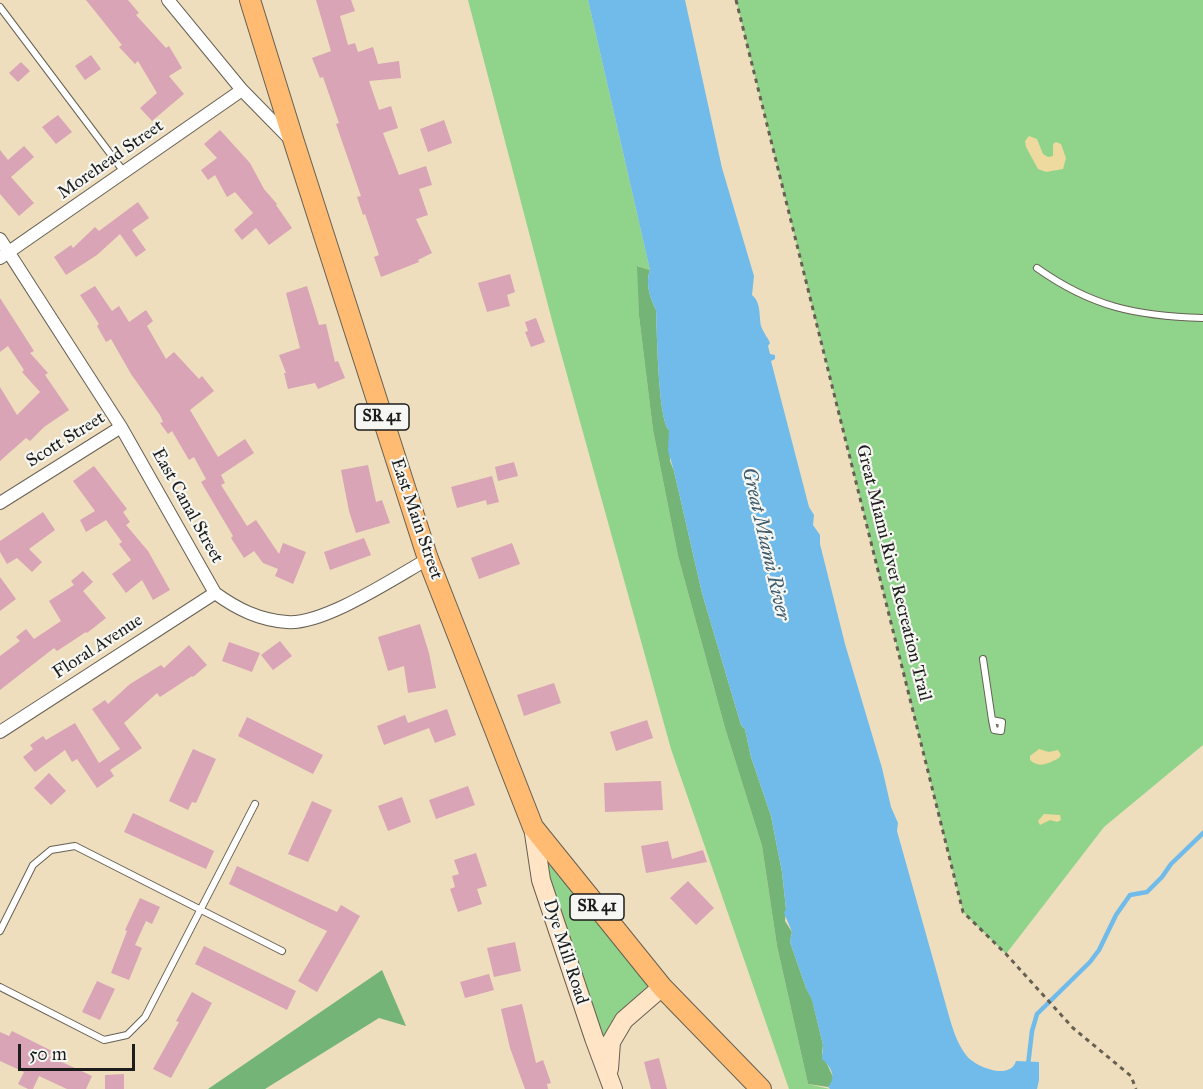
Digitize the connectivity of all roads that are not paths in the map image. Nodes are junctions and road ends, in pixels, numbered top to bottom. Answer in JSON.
{"nodes":[{"id":1,"x":168,"y":0,"type":"edge"},
{"id":2,"x":250,"y":0,"type":"edge"},
{"id":3,"x":0,"y":7,"type":"edge"},
{"id":4,"x":242,"y":90,"type":"junction"},
{"id":5,"x":294,"y":142,"type":"junction"},
{"id":6,"x":124,"y":173,"type":"junction"},
{"id":7,"x":0,"y":239,"type":"edge"},
{"id":8,"x":5,"y":255,"type":"edge"},
{"id":9,"x":1037,"y":267,"type":"dead end"},
{"id":10,"x":1203,"y":318,"type":"edge"},
{"id":11,"x":121,"y":427,"type":"junction"},
{"id":12,"x":0,"y":503,"type":"edge"},
{"id":13,"x":428,"y":559,"type":"junction"},
{"id":14,"x":215,"y":593,"type":"junction"},
{"id":15,"x":983,"y":659,"type":"dead end"},
{"id":16,"x":992,"y":720,"type":"dead end"},
{"id":17,"x":0,"y":732,"type":"edge"},
{"id":18,"x":255,"y":804,"type":"dead end"},
{"id":19,"x":533,"y":827,"type":"junction"},
{"id":20,"x":201,"y":910,"type":"junction"},
{"id":21,"x":0,"y":931,"type":"edge"},
{"id":22,"x":282,"y":951,"type":"dead end"},
{"id":23,"x":0,"y":987,"type":"edge"},
{"id":24,"x":662,"y":987,"type":"junction"},
{"id":25,"x":611,"y":1081,"type":"edge"},
{"id":26,"x":761,"y":1089,"type":"edge"}],
"edges":[{"from":1,"to":4,"type":"street"},
{"from":2,"to":5,"type":"main road","name":"East Main Street","number":"SR 41"},
{"from":3,"to":6,"type":"lane"},
{"from":4,"to":5,"type":"street"},
{"from":4,"to":6,"type":"street","name":"Morehead Street"},
{"from":5,"to":13,"type":"main road","name":"East Main Street","number":"SR 41"},
{"from":6,"to":8,"type":"street","name":"Morehead Street"},
{"from":7,"to":8,"type":"street","name":"East Canal Street"},
{"from":8,"to":11,"type":"street","name":"East Canal Street"},
{"from":9,"to":10,"type":"lane"},
{"from":11,"to":12,"type":"street","name":"Scott Street"},
{"from":11,"to":14,"type":"street","name":"East Canal Street"},
{"from":13,"to":14,"type":"street","name":"East Canal Street"},
{"from":13,"to":19,"type":"main road","name":"East Main Street","number":"SR 41"},
{"from":14,"to":17,"type":"street","name":"Floral Avenue"},
{"from":15,"to":16,"type":"lane"},
{"from":18,"to":20,"type":"lane"},
{"from":19,"to":24,"type":"main road","number":"SR 41"},
{"from":19,"to":25,"type":"street","name":"Dye Mill Road"},
{"from":20,"to":21,"type":"lane"},
{"from":20,"to":22,"type":"lane"},
{"from":20,"to":23,"type":"lane"},
{"from":24,"to":25,"type":"street","name":"Dye Mill Road"},
{"from":24,"to":26,"type":"main road","number":"SR 41"}]}
